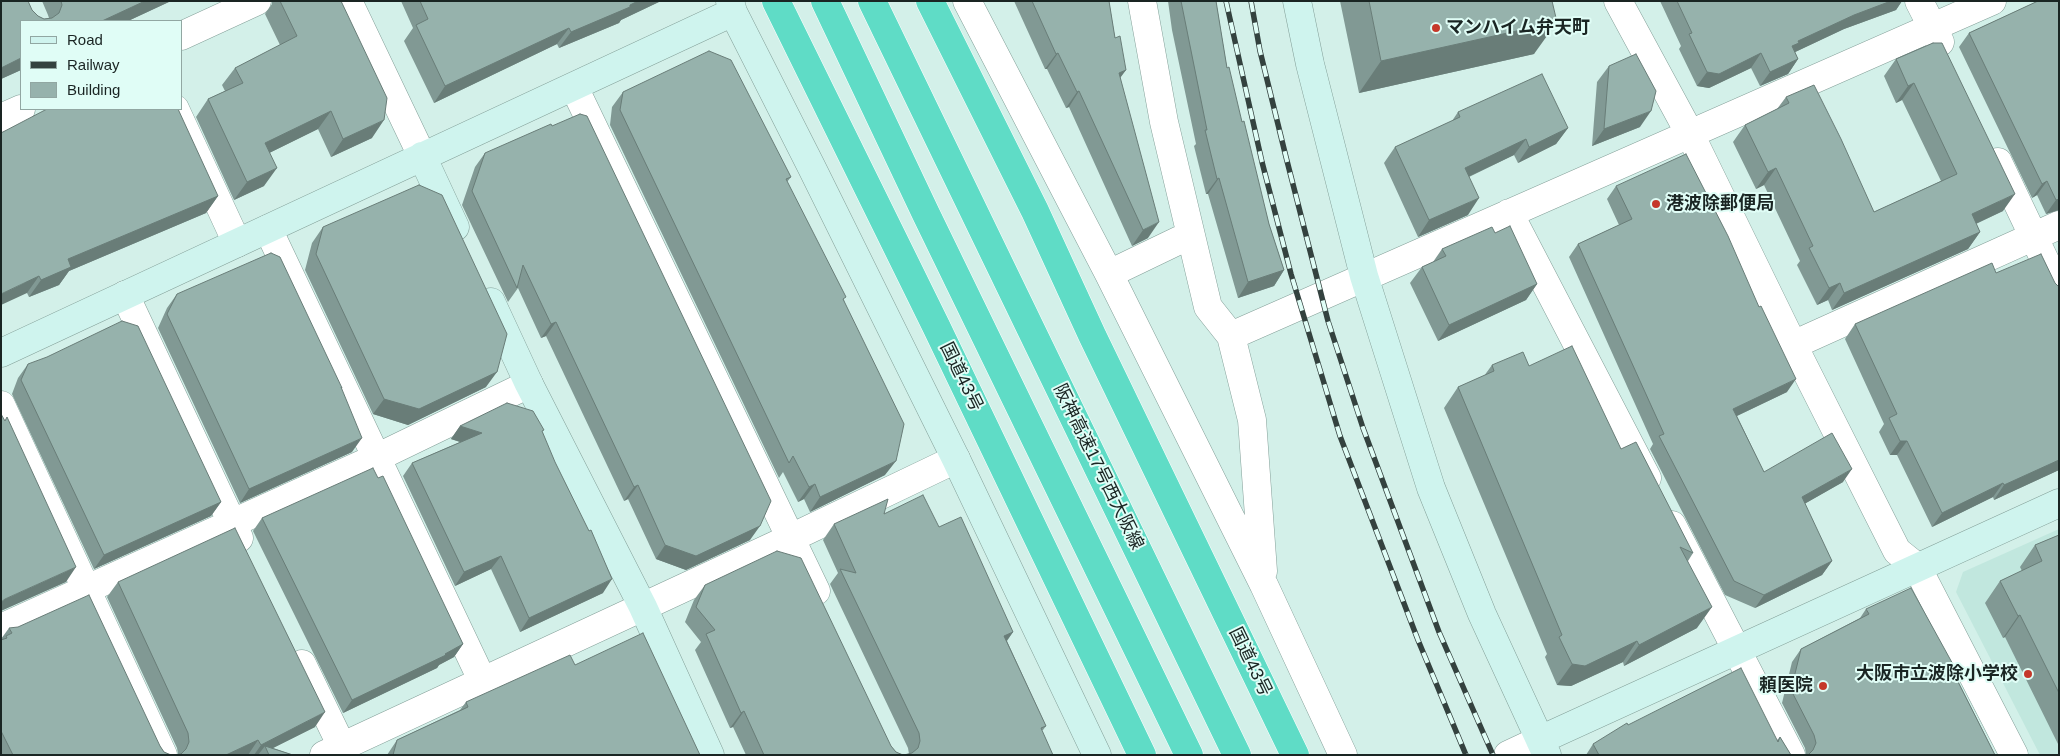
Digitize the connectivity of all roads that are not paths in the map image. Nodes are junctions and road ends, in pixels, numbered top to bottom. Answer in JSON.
{"nodes":[{"id":1,"x":257,"y":1,"type":"edge"},
{"id":2,"x":348,"y":1,"type":"edge"},
{"id":3,"x":776,"y":1,"type":"edge"},
{"id":4,"x":825,"y":1,"type":"edge"},
{"id":5,"x":872,"y":1,"type":"edge"},
{"id":6,"x":930,"y":1,"type":"edge"},
{"id":7,"x":967,"y":1,"type":"edge"},
{"id":8,"x":1142,"y":1,"type":"edge"},
{"id":9,"x":1297,"y":1,"type":"edge"},
{"id":10,"x":1618,"y":1,"type":"edge"},
{"id":11,"x":1919,"y":1,"type":"edge"},
{"id":12,"x":1992,"y":1,"type":"edge"},
{"id":13,"x":731,"y":7,"type":"edge"},
{"id":14,"x":1932,"y":27,"type":"junction"},
{"id":15,"x":182,"y":36,"type":"edge"},
{"id":16,"x":1949,"y":62,"type":"edge"},
{"id":17,"x":574,"y":87,"type":"junction"},
{"id":18,"x":20,"y":109,"type":"edge"},
{"id":19,"x":175,"y":110,"type":"edge"},
{"id":20,"x":1,"y":118,"type":"edge"},
{"id":21,"x":1690,"y":134,"type":"junction"},
{"id":22,"x":1987,"y":140,"type":"edge"},
{"id":23,"x":422,"y":156,"type":"junction"},
{"id":24,"x":1509,"y":213,"type":"junction"},
{"id":25,"x":2059,"y":224,"type":"edge"},
{"id":26,"x":268,"y":229,"type":"junction"},
{"id":27,"x":1190,"y":235,"type":"junction"},
{"id":28,"x":2034,"y":236,"type":"junction"},
{"id":29,"x":237,"y":243,"type":"junction"},
{"id":30,"x":468,"y":252,"type":"edge"},
{"id":31,"x":1110,"y":274,"type":"junction"},
{"id":32,"x":1364,"y":276,"type":"junction"},
{"id":33,"x":480,"y":279,"type":"edge"},
{"id":34,"x":2059,"y":290,"type":"edge"},
{"id":35,"x":125,"y":295,"type":"junction"},
{"id":36,"x":1231,"y":336,"type":"junction"},
{"id":37,"x":1793,"y":345,"type":"junction"},
{"id":38,"x":1,"y":353,"type":"edge"},
{"id":39,"x":529,"y":384,"type":"junction"},
{"id":40,"x":1,"y":405,"type":"edge"},
{"id":41,"x":376,"y":458,"type":"junction"},
{"id":42,"x":956,"y":459,"type":"junction"},
{"id":43,"x":2059,"y":503,"type":"edge"},
{"id":44,"x":232,"y":523,"type":"junction"},
{"id":45,"x":791,"y":538,"type":"junction"},
{"id":46,"x":249,"y":558,"type":"edge"},
{"id":47,"x":1917,"y":567,"type":"junction"},
{"id":48,"x":1264,"y":586,"type":"junction"},
{"id":49,"x":88,"y":589,"type":"junction"},
{"id":50,"x":642,"y":607,"type":"junction"},
{"id":51,"x":826,"y":610,"type":"edge"},
{"id":52,"x":1,"y":628,"type":"edge"},
{"id":53,"x":293,"y":646,"type":"edge"},
{"id":54,"x":1738,"y":650,"type":"junction"},
{"id":55,"x":482,"y":682,"type":"junction"},
{"id":56,"x":1544,"y":747,"type":"edge"},
{"id":57,"x":337,"y":752,"type":"edge"},
{"id":58,"x":164,"y":755,"type":"edge"},
{"id":59,"x":710,"y":755,"type":"edge"},
{"id":60,"x":1097,"y":755,"type":"edge"},
{"id":61,"x":1142,"y":755,"type":"edge"},
{"id":62,"x":1188,"y":755,"type":"edge"},
{"id":63,"x":1236,"y":755,"type":"edge"},
{"id":64,"x":1295,"y":755,"type":"edge"},
{"id":65,"x":1343,"y":755,"type":"edge"},
{"id":66,"x":1508,"y":755,"type":"edge"},
{"id":67,"x":1791,"y":755,"type":"edge"},
{"id":68,"x":2014,"y":755,"type":"edge"}],
"edges":[{"from":1,"to":15,"type":"street"},
{"from":2,"to":23,"type":"street"},
{"from":3,"to":61,"type":"highway","name":"国道43号"},
{"from":4,"to":62,"type":"highway"},
{"from":5,"to":63,"type":"highway","name":"阪神高速17号西大阪線"},
{"from":6,"to":64,"type":"highway","name":"国道43号"},
{"from":7,"to":31,"type":"street"},
{"from":8,"to":27,"type":"street"},
{"from":9,"to":32,"type":"street"},
{"from":10,"to":21,"type":"street"},
{"from":11,"to":14,"type":"street"},
{"from":12,"to":14,"type":"street"},
{"from":13,"to":17,"type":"street"},
{"from":13,"to":42,"type":"street"},
{"from":14,"to":16,"type":"street"},
{"from":14,"to":21,"type":"street"},
{"from":17,"to":23,"type":"street"},
{"from":17,"to":45,"type":"street"},
{"from":18,"to":20,"type":"street"},
{"from":19,"to":29,"type":"street"},
{"from":21,"to":24,"type":"street"},
{"from":21,"to":37,"type":"street"},
{"from":22,"to":28,"type":"street"},
{"from":23,"to":26,"type":"street"},
{"from":23,"to":30,"type":"street"},
{"from":24,"to":32,"type":"street"},
{"from":24,"to":54,"type":"street"},
{"from":25,"to":28,"type":"street"},
{"from":26,"to":29,"type":"street"},
{"from":26,"to":41,"type":"street"},
{"from":27,"to":31,"type":"street"},
{"from":27,"to":36,"type":"street"},
{"from":28,"to":34,"type":"street"},
{"from":28,"to":37,"type":"street"},
{"from":29,"to":35,"type":"street"},
{"from":31,"to":48,"type":"street"},
{"from":32,"to":36,"type":"street"},
{"from":32,"to":56,"type":"street"},
{"from":33,"to":39,"type":"street"},
{"from":35,"to":38,"type":"street"},
{"from":35,"to":44,"type":"street"},
{"from":36,"to":48,"type":"street"},
{"from":37,"to":47,"type":"street"},
{"from":39,"to":41,"type":"street"},
{"from":39,"to":50,"type":"street"},
{"from":40,"to":49,"type":"street"},
{"from":41,"to":44,"type":"street"},
{"from":41,"to":55,"type":"street"},
{"from":42,"to":45,"type":"street"},
{"from":42,"to":60,"type":"street"},
{"from":43,"to":47,"type":"street"},
{"from":44,"to":46,"type":"street"},
{"from":44,"to":49,"type":"street"},
{"from":45,"to":50,"type":"street"},
{"from":45,"to":51,"type":"street"},
{"from":47,"to":54,"type":"street"},
{"from":47,"to":68,"type":"street"},
{"from":48,"to":65,"type":"street"},
{"from":49,"to":52,"type":"street"},
{"from":49,"to":58,"type":"street"},
{"from":50,"to":55,"type":"street"},
{"from":50,"to":59,"type":"street"},
{"from":53,"to":57,"type":"street"},
{"from":54,"to":56,"type":"street"},
{"from":54,"to":67,"type":"street"},
{"from":55,"to":57,"type":"street"},
{"from":56,"to":66,"type":"street"}]}
